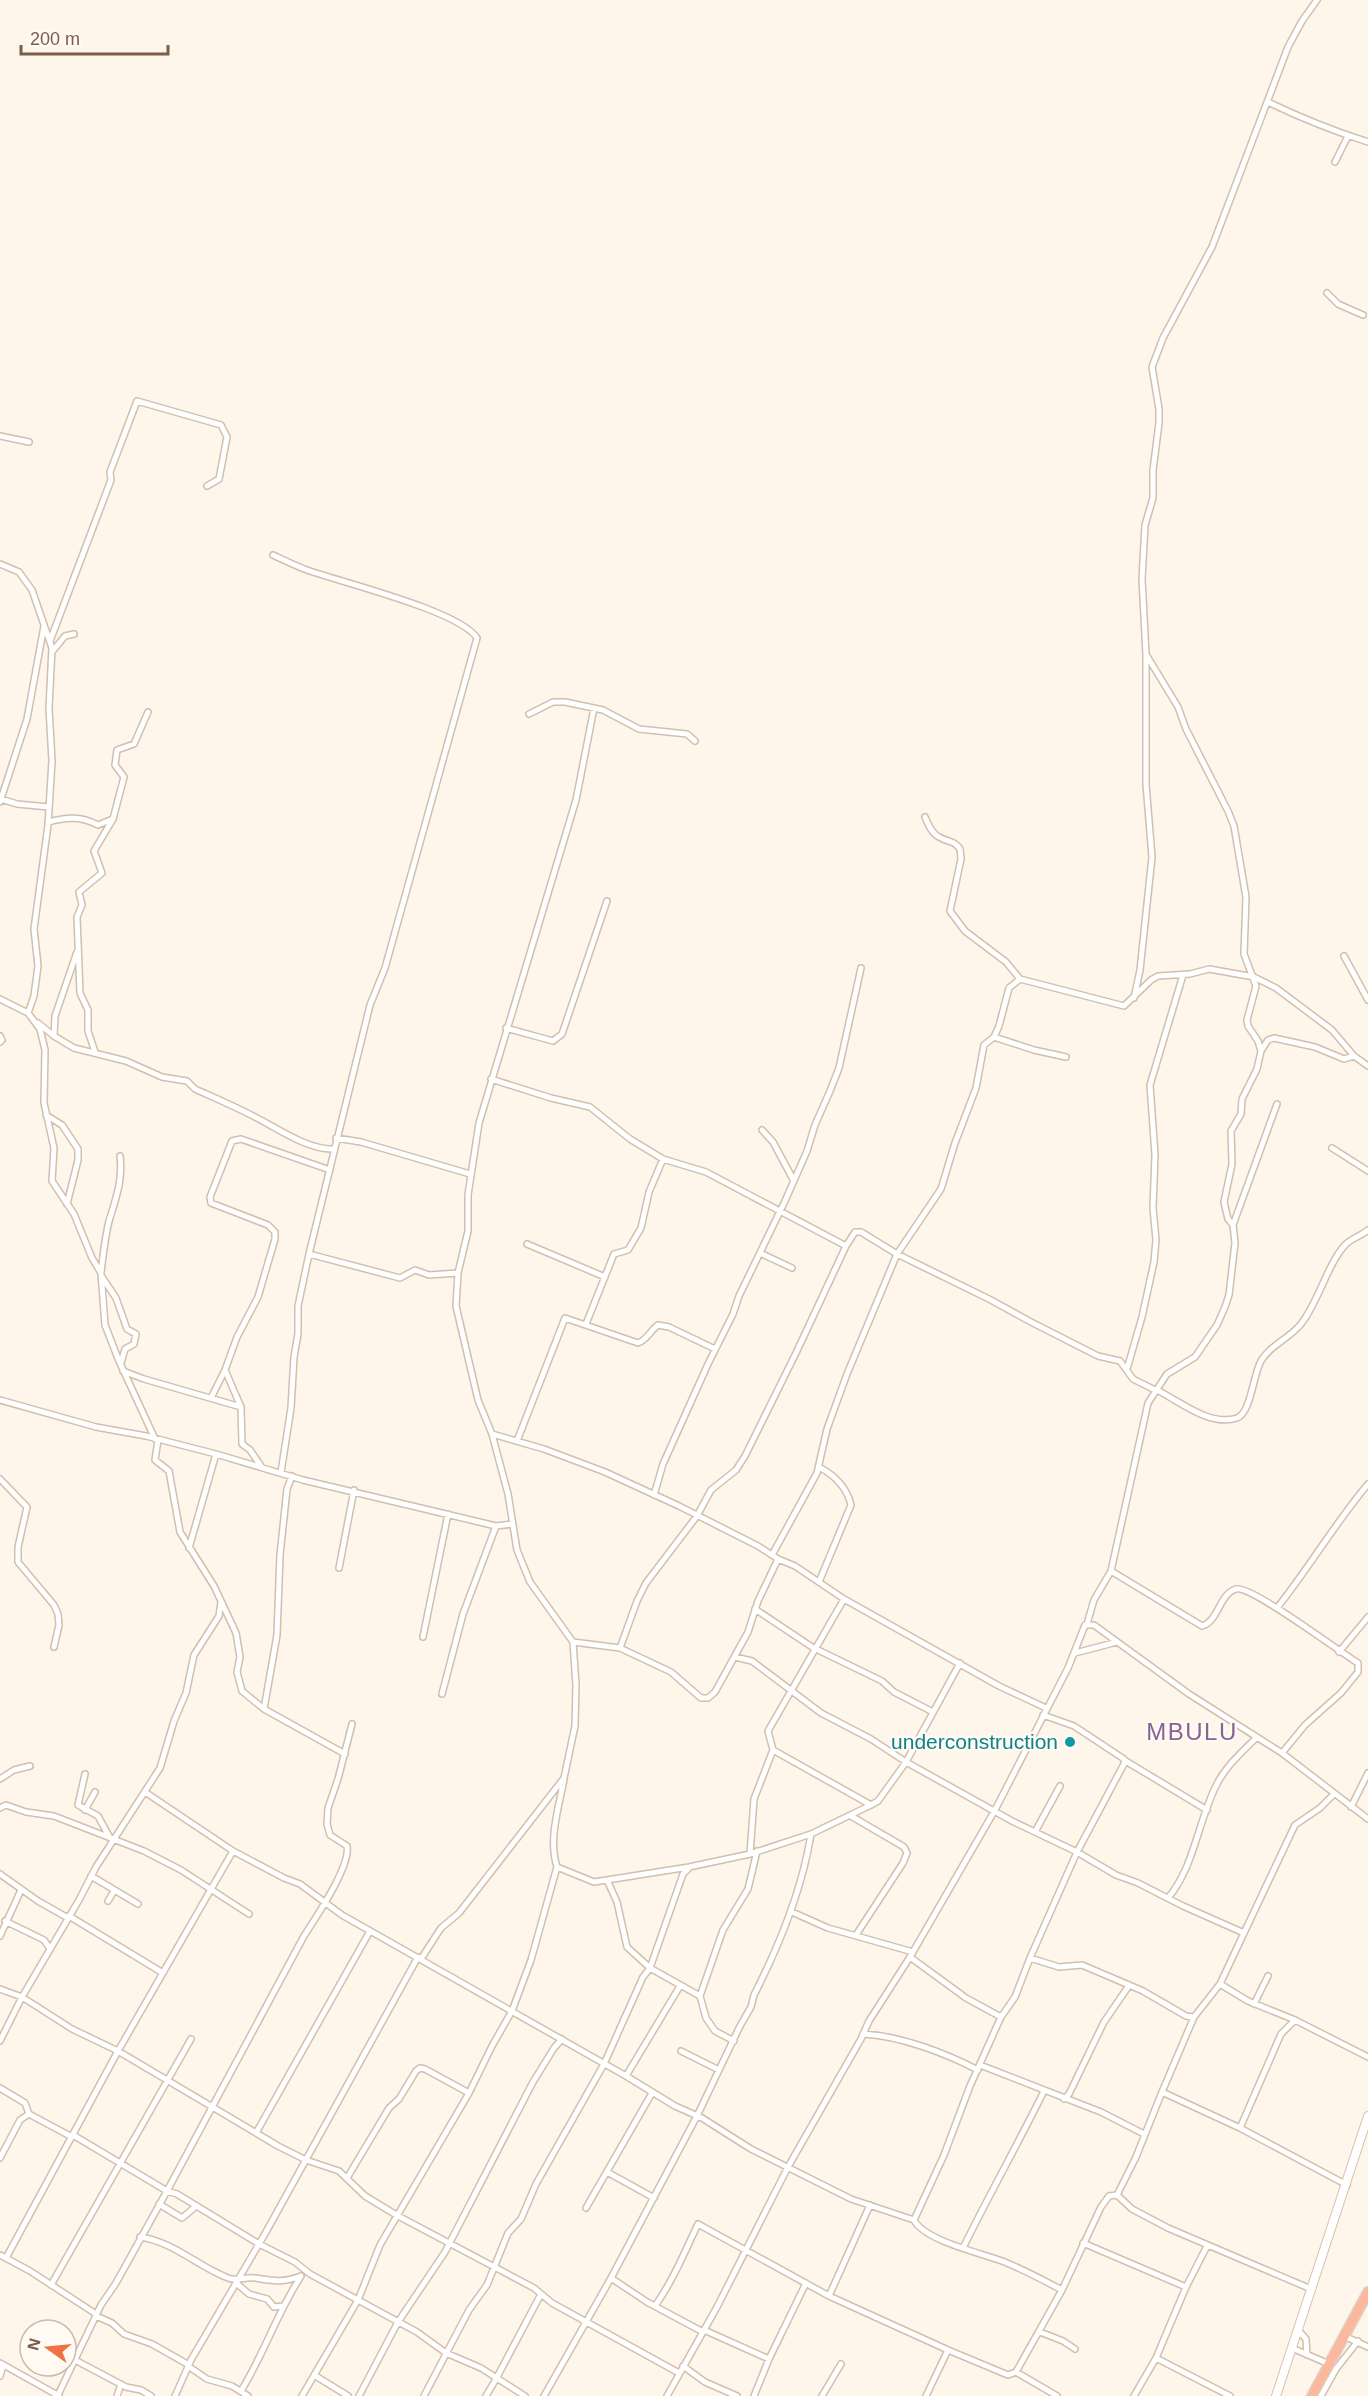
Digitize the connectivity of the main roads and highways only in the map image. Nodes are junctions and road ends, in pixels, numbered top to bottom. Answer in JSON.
{"nodes":[{"id":1,"x":1368,"y":2292,"type":"edge"},
{"id":2,"x":1312,"y":2396,"type":"edge"}],
"edges":[{"from":1,"to":2,"type":"highway"}]}
